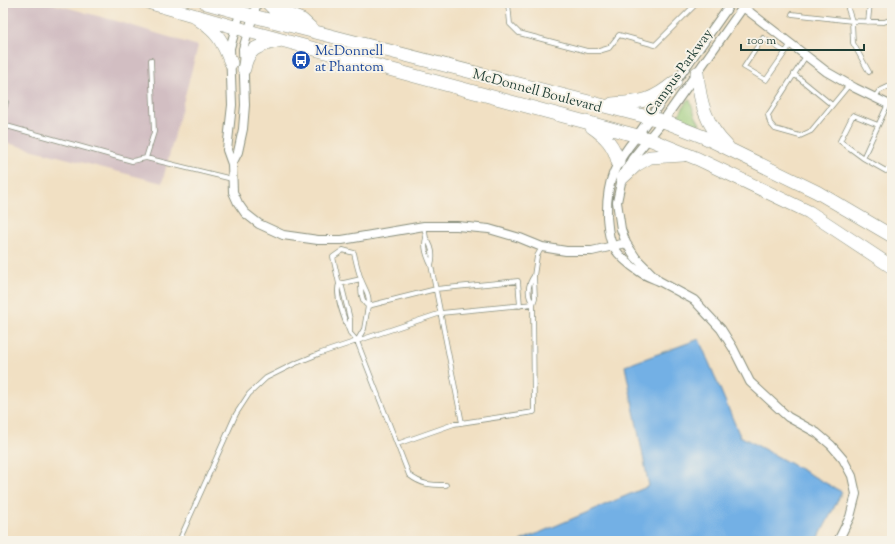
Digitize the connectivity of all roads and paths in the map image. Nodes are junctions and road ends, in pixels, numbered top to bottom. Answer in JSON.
{"nodes":[{"id":1,"x":151,"y":3,"type":"edge"},
{"id":2,"x":206,"y":3,"type":"edge"},
{"id":3,"x":257,"y":3,"type":"edge"},
{"id":4,"x":268,"y":3,"type":"edge"},
{"id":5,"x":508,"y":3,"type":"edge"},
{"id":6,"x":697,"y":3,"type":"edge"},
{"id":7,"x":731,"y":3,"type":"edge"},
{"id":8,"x":848,"y":3,"type":"edge"},
{"id":9,"x":870,"y":3,"type":"edge"},
{"id":10,"x":742,"y":4,"type":"edge"},
{"id":11,"x":246,"y":11,"type":"edge"},
{"id":12,"x":792,"y":14,"type":"dead end"},
{"id":13,"x":191,"y":15,"type":"junction"},
{"id":14,"x":892,"y":19,"type":"edge"},
{"id":15,"x":852,"y":21,"type":"junction"},
{"id":16,"x":868,"y":22,"type":"junction"},
{"id":17,"x":242,"y":29,"type":"junction"},
{"id":18,"x":316,"y":32,"type":"junction"},
{"id":19,"x":281,"y":40,"type":"junction"},
{"id":20,"x":790,"y":44,"type":"junction"},
{"id":21,"x":785,"y":52,"type":"junction"},
{"id":22,"x":806,"y":56,"type":"junction"},
{"id":23,"x":151,"y":60,"type":"dead end"},
{"id":24,"x":231,"y":63,"type":"junction"},
{"id":25,"x":244,"y":69,"type":"junction"},
{"id":26,"x":869,"y":72,"type":"dead end"},
{"id":27,"x":697,"y":73,"type":"junction"},
{"id":28,"x":794,"y":74,"type":"junction"},
{"id":29,"x":674,"y":82,"type":"junction"},
{"id":30,"x":849,"y":85,"type":"junction"},
{"id":31,"x":892,"y":85,"type":"edge"},
{"id":32,"x":875,"y":98,"type":"junction"},
{"id":33,"x":3,"y":101,"type":"edge"},
{"id":34,"x":832,"y":105,"type":"junction"},
{"id":35,"x":890,"y":105,"type":"edge"},
{"id":36,"x":605,"y":106,"type":"junction"},
{"id":37,"x":3,"y":113,"type":"edge"},
{"id":38,"x":650,"y":117,"type":"junction"},
{"id":39,"x":663,"y":121,"type":"junction"},
{"id":40,"x":586,"y":122,"type":"junction"},
{"id":41,"x":3,"y":125,"type":"edge"},
{"id":42,"x":878,"y":125,"type":"junction"},
{"id":43,"x":643,"y":137,"type":"junction"},
{"id":44,"x":732,"y":151,"type":"junction"},
{"id":45,"x":687,"y":154,"type":"junction"},
{"id":46,"x":146,"y":158,"type":"junction"},
{"id":47,"x":863,"y":158,"type":"junction"},
{"id":48,"x":618,"y":162,"type":"junction"},
{"id":49,"x":232,"y":164,"type":"junction"},
{"id":50,"x":892,"y":166,"type":"edge"},
{"id":51,"x":622,"y":178,"type":"junction"},
{"id":52,"x":232,"y":179,"type":"junction"},
{"id":53,"x":424,"y":226,"type":"junction"},
{"id":54,"x":892,"y":236,"type":"edge"},
{"id":55,"x":342,"y":240,"type":"junction"},
{"id":56,"x":626,"y":243,"type":"junction"},
{"id":57,"x":613,"y":246,"type":"junction"},
{"id":58,"x":542,"y":247,"type":"junction"},
{"id":59,"x":343,"y":250,"type":"junction"},
{"id":60,"x":892,"y":267,"type":"edge"},
{"id":61,"x":361,"y":279,"type":"junction"},
{"id":62,"x":659,"y":281,"type":"junction"},
{"id":63,"x":339,"y":284,"type":"junction"},
{"id":64,"x":436,"y":289,"type":"junction"},
{"id":65,"x":533,"y":304,"type":"junction"},
{"id":66,"x":368,"y":306,"type":"junction"},
{"id":67,"x":520,"y":306,"type":"junction"},
{"id":68,"x":441,"y":314,"type":"junction"},
{"id":69,"x":357,"y":340,"type":"junction"},
{"id":70,"x":462,"y":423,"type":"junction"},
{"id":71,"x":397,"y":444,"type":"junction"},
{"id":72,"x":446,"y":486,"type":"dead end"},
{"id":73,"x":179,"y":541,"type":"edge"},
{"id":74,"x":838,"y":541,"type":"edge"}],
"edges":[{"from":1,"to":13,"type":"main road","name":"McDonnell Boulevard"},
{"from":2,"to":11,"type":"main road","name":"McDonnell Boulevard"},
{"from":3,"to":11,"type":"street"},
{"from":4,"to":18,"type":"main road"},
{"from":5,"to":6,"type":"lane"},
{"from":7,"to":29,"type":"street","name":"Campus Parkway"},
{"from":8,"to":15,"type":"lane"},
{"from":9,"to":16,"type":"lane"},
{"from":10,"to":20,"type":"street"},
{"from":10,"to":27,"type":"street","name":"Campus Parkway"},
{"from":11,"to":17,"type":"street"},
{"from":11,"to":17,"type":"street"},
{"from":11,"to":18,"type":"main road","name":"McDonnell Boulevard"},
{"from":12,"to":15,"type":"lane"},
{"from":13,"to":17,"type":"main road","name":"McDonnell Boulevard"},
{"from":13,"to":24,"type":"main road"},
{"from":14,"to":16,"type":"lane"},
{"from":15,"to":16,"type":"lane"},
{"from":15,"to":26,"type":"lane"},
{"from":17,"to":19,"type":"main road","name":"McDonnell Boulevard"},
{"from":17,"to":24,"type":"street"},
{"from":17,"to":25,"type":"street"},
{"from":18,"to":36,"type":"main road","name":"McDonnell Boulevard"},
{"from":19,"to":25,"type":"main road"},
{"from":19,"to":40,"type":"main road","name":"McDonnell Boulevard"},
{"from":20,"to":21,"type":"lane"},
{"from":20,"to":22,"type":"street"},
{"from":21,"to":21,"type":"lane"},
{"from":22,"to":28,"type":"lane"},
{"from":22,"to":30,"type":"street"},
{"from":23,"to":46,"type":"lane"},
{"from":24,"to":49,"type":"street"},
{"from":25,"to":49,"type":"street"},
{"from":27,"to":39,"type":"street","name":"Campus Parkway"},
{"from":27,"to":44,"type":"main road"},
{"from":28,"to":34,"type":"lane"},
{"from":28,"to":34,"type":"lane"},
{"from":29,"to":36,"type":"main road"},
{"from":29,"to":38,"type":"street","name":"Campus Parkway"},
{"from":30,"to":32,"type":"street"},
{"from":30,"to":34,"type":"lane"},
{"from":31,"to":32,"type":"lane"},
{"from":32,"to":35,"type":"street"},
{"from":33,"to":37,"type":"lane"},
{"from":35,"to":42,"type":"lane"},
{"from":36,"to":38,"type":"main road","name":"McDonnell Boulevard"},
{"from":38,"to":39,"type":"main road","name":"McDonnell Boulevard"},
{"from":38,"to":43,"type":"street","name":"Campus Parkway"},
{"from":39,"to":43,"type":"street","name":"Campus Parkway"},
{"from":39,"to":44,"type":"main road","name":"McDonnell Boulevard"},
{"from":40,"to":43,"type":"main road","name":"McDonnell Boulevard"},
{"from":40,"to":48,"type":"main road"},
{"from":41,"to":46,"type":"lane"},
{"from":42,"to":47,"type":"lane"},
{"from":42,"to":47,"type":"lane"},
{"from":43,"to":45,"type":"main road","name":"McDonnell Boulevard"},
{"from":43,"to":48,"type":"street"},
{"from":43,"to":51,"type":"street"},
{"from":44,"to":54,"type":"main road","name":"McDonnell Boulevard"},
{"from":45,"to":51,"type":"main road"},
{"from":45,"to":60,"type":"main road","name":"McDonnell Boulevard"},
{"from":46,"to":52,"type":"lane"},
{"from":47,"to":50,"type":"lane"},
{"from":48,"to":57,"type":"street"},
{"from":49,"to":52,"type":"street"},
{"from":51,"to":56,"type":"street"},
{"from":52,"to":55,"type":"street"},
{"from":53,"to":55,"type":"street"},
{"from":53,"to":58,"type":"street"},
{"from":53,"to":64,"type":"lane"},
{"from":55,"to":59,"type":"lane"},
{"from":56,"to":57,"type":"street"},
{"from":56,"to":62,"type":"street"},
{"from":57,"to":58,"type":"street"},
{"from":57,"to":62,"type":"street"},
{"from":58,"to":65,"type":"lane"},
{"from":59,"to":61,"type":"lane"},
{"from":59,"to":63,"type":"lane"},
{"from":61,"to":63,"type":"lane"},
{"from":61,"to":66,"type":"lane"},
{"from":62,"to":74,"type":"street"},
{"from":63,"to":69,"type":"lane"},
{"from":64,"to":66,"type":"lane"},
{"from":64,"to":67,"type":"lane"},
{"from":64,"to":68,"type":"lane"},
{"from":65,"to":67,"type":"lane"},
{"from":65,"to":70,"type":"lane"},
{"from":66,"to":69,"type":"lane"},
{"from":67,"to":68,"type":"lane"},
{"from":68,"to":69,"type":"lane"},
{"from":68,"to":70,"type":"lane"},
{"from":69,"to":71,"type":"lane"},
{"from":69,"to":73,"type":"lane"},
{"from":70,"to":71,"type":"lane"},
{"from":71,"to":72,"type":"lane"}]}
